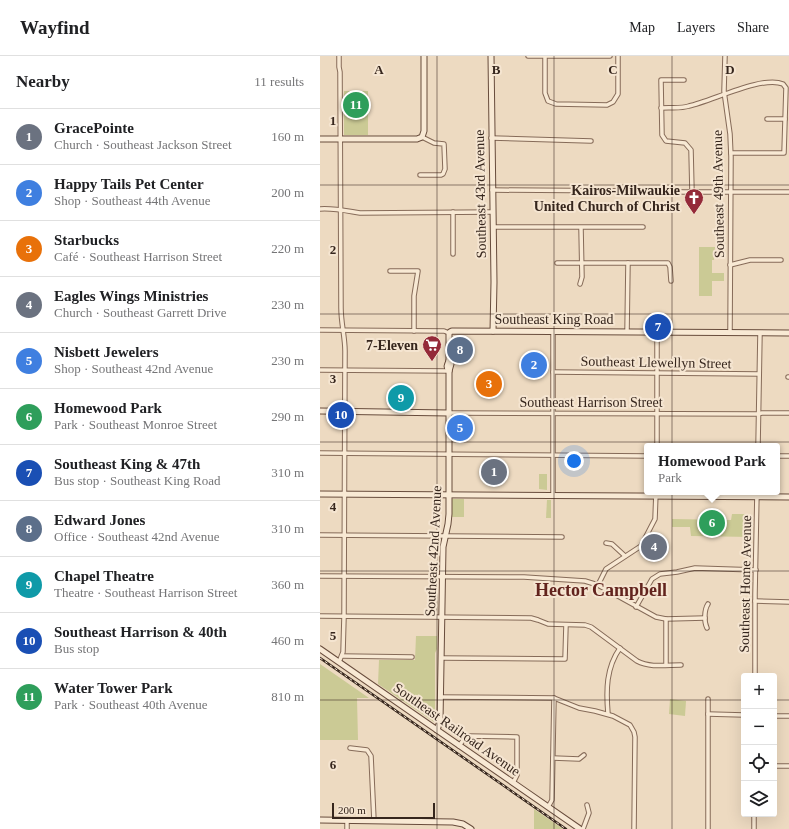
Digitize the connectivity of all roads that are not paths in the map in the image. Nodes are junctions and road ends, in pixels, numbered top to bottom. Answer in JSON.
{"nodes":[{"id":1,"x":339,"y":56,"type":"edge"},
{"id":2,"x":424,"y":56,"type":"edge"},
{"id":3,"x":491,"y":56,"type":"edge"},
{"id":4,"x":528,"y":56,"type":"edge"},
{"id":5,"x":545,"y":56,"type":"edge"},
{"id":6,"x":610,"y":56,"type":"edge"},
{"id":7,"x":618,"y":56,"type":"edge"},
{"id":8,"x":725,"y":56,"type":"edge"},
{"id":9,"x":684,"y":80,"type":"dead end"},
{"id":10,"x":725,"y":95,"type":"junction"},
{"id":11,"x":661,"y":108,"type":"junction"},
{"id":12,"x":767,"y":119,"type":"dead end"},
{"id":13,"x":785,"y":119,"type":"junction"},
{"id":14,"x":422,"y":137,"type":"junction"},
{"id":15,"x":492,"y":138,"type":"junction"},
{"id":16,"x":320,"y":139,"type":"edge"},
{"id":17,"x":340,"y":139,"type":"junction"},
{"id":18,"x":591,"y":141,"type":"dead end"},
{"id":19,"x":731,"y":153,"type":"junction"},
{"id":20,"x":420,"y":175,"type":"dead end"},
{"id":21,"x":492,"y":190,"type":"junction"},
{"id":22,"x":731,"y":191,"type":"junction"},
{"id":23,"x":692,"y":192,"type":"junction"},
{"id":24,"x":789,"y":192,"type":"edge"},
{"id":25,"x":320,"y":208,"type":"edge"},
{"id":26,"x":340,"y":210,"type":"junction"},
{"id":27,"x":453,"y":212,"type":"junction"},
{"id":28,"x":493,"y":212,"type":"junction"},
{"id":29,"x":493,"y":227,"type":"junction"},
{"id":30,"x":643,"y":227,"type":"dead end"},
{"id":31,"x":581,"y":228,"type":"junction"},
{"id":32,"x":453,"y":254,"type":"dead end"},
{"id":33,"x":781,"y":260,"type":"dead end"},
{"id":34,"x":557,"y":263,"type":"dead end"},
{"id":35,"x":581,"y":263,"type":"junction"},
{"id":36,"x":628,"y":263,"type":"junction"},
{"id":37,"x":730,"y":264,"type":"junction"},
{"id":38,"x":390,"y":271,"type":"dead end"},
{"id":39,"x":671,"y":281,"type":"dead end"},
{"id":40,"x":580,"y":284,"type":"dead end"},
{"id":41,"x":320,"y":330,"type":"edge"},
{"id":42,"x":343,"y":331,"type":"junction"},
{"id":43,"x":414,"y":331,"type":"junction"},
{"id":44,"x":493,"y":331,"type":"junction"},
{"id":45,"x":553,"y":331,"type":"junction"},
{"id":46,"x":627,"y":332,"type":"junction"},
{"id":47,"x":657,"y":332,"type":"junction"},
{"id":48,"x":730,"y":332,"type":"junction"},
{"id":49,"x":449,"y":333,"type":"junction"},
{"id":50,"x":760,"y":333,"type":"junction"},
{"id":51,"x":789,"y":333,"type":"edge"},
{"id":52,"x":320,"y":370,"type":"edge"},
{"id":53,"x":346,"y":370,"type":"junction"},
{"id":54,"x":449,"y":371,"type":"junction"},
{"id":55,"x":553,"y":372,"type":"junction"},
{"id":56,"x":657,"y":373,"type":"junction"},
{"id":57,"x":759,"y":374,"type":"junction"},
{"id":58,"x":320,"y":411,"type":"edge"},
{"id":59,"x":345,"y":412,"type":"junction"},
{"id":60,"x":449,"y":413,"type":"junction"},
{"id":61,"x":789,"y":413,"type":"edge"},
{"id":62,"x":553,"y":414,"type":"junction"},
{"id":63,"x":657,"y":414,"type":"junction"},
{"id":64,"x":758,"y":414,"type":"junction"},
{"id":65,"x":656,"y":443,"type":"edge"},
{"id":66,"x":758,"y":443,"type":"edge"},
{"id":67,"x":320,"y":453,"type":"edge"},
{"id":68,"x":344,"y":453,"type":"junction"},
{"id":69,"x":448,"y":454,"type":"junction"},
{"id":70,"x":552,"y":454,"type":"junction"},
{"id":71,"x":644,"y":456,"type":"edge"},
{"id":72,"x":320,"y":494,"type":"edge"},
{"id":73,"x":344,"y":494,"type":"junction"},
{"id":74,"x":644,"y":494,"type":"edge"},
{"id":75,"x":448,"y":495,"type":"junction"},
{"id":76,"x":656,"y":495,"type":"edge"},
{"id":77,"x":757,"y":495,"type":"edge"},
{"id":78,"x":768,"y":495,"type":"edge"},
{"id":79,"x":553,"y":496,"type":"junction"},
{"id":80,"x":789,"y":497,"type":"edge"},
{"id":81,"x":320,"y":535,"type":"edge"},
{"id":82,"x":344,"y":535,"type":"junction"},
{"id":83,"x":445,"y":536,"type":"junction"},
{"id":84,"x":562,"y":537,"type":"dead end"},
{"id":85,"x":606,"y":543,"type":"dead end"},
{"id":86,"x":625,"y":556,"type":"junction"},
{"id":87,"x":756,"y":570,"type":"junction"},
{"id":88,"x":320,"y":576,"type":"edge"},
{"id":89,"x":344,"y":576,"type":"junction"},
{"id":90,"x":442,"y":576,"type":"junction"},
{"id":91,"x":598,"y":585,"type":"junction"},
{"id":92,"x":755,"y":601,"type":"junction"},
{"id":93,"x":789,"y":602,"type":"edge"},
{"id":94,"x":708,"y":604,"type":"dead end"},
{"id":95,"x":636,"y":607,"type":"junction"},
{"id":96,"x":320,"y":616,"type":"edge"},
{"id":97,"x":344,"y":616,"type":"junction"},
{"id":98,"x":441,"y":617,"type":"junction"},
{"id":99,"x":706,"y":618,"type":"junction"},
{"id":100,"x":666,"y":619,"type":"junction"},
{"id":101,"x":566,"y":625,"type":"junction"},
{"id":102,"x":707,"y":628,"type":"dead end"},
{"id":103,"x":620,"y":648,"type":"junction"},
{"id":104,"x":320,"y":649,"type":"edge"},
{"id":105,"x":342,"y":656,"type":"junction"},
{"id":106,"x":412,"y":657,"type":"dead end"},
{"id":107,"x":441,"y":658,"type":"junction"},
{"id":108,"x":339,"y":662,"type":"junction"},
{"id":109,"x":666,"y":665,"type":"junction"},
{"id":110,"x":681,"y":665,"type":"dead end"},
{"id":111,"x":755,"y":673,"type":"edge"},
{"id":112,"x":440,"y":696,"type":"junction"},
{"id":113,"x":554,"y":698,"type":"junction"},
{"id":114,"x":708,"y":698,"type":"dead end"},
{"id":115,"x":608,"y":714,"type":"junction"},
{"id":116,"x":708,"y":714,"type":"junction"},
{"id":117,"x":741,"y":715,"type":"edge"},
{"id":118,"x":777,"y":716,"type":"edge"},
{"id":119,"x":789,"y":716,"type":"edge"},
{"id":120,"x":437,"y":730,"type":"junction"},
{"id":121,"x":460,"y":746,"type":"junction"},
{"id":122,"x":350,"y":748,"type":"dead end"},
{"id":123,"x":584,"y":755,"type":"dead end"},
{"id":124,"x":553,"y":758,"type":"junction"},
{"id":125,"x":777,"y":766,"type":"edge"},
{"id":126,"x":789,"y":766,"type":"edge"},
{"id":127,"x":513,"y":783,"type":"junction"},
{"id":128,"x":587,"y":805,"type":"dead end"},
{"id":129,"x":548,"y":808,"type":"junction"},
{"id":130,"x":754,"y":817,"type":"edge"},
{"id":131,"x":320,"y":820,"type":"edge"},
{"id":132,"x":347,"y":821,"type":"junction"},
{"id":133,"x":374,"y":821,"type":"junction"},
{"id":134,"x":347,"y":829,"type":"edge"},
{"id":135,"x":471,"y":829,"type":"edge"},
{"id":136,"x":581,"y":829,"type":"edge"},
{"id":137,"x":634,"y":829,"type":"edge"},
{"id":138,"x":708,"y":829,"type":"edge"},
{"id":139,"x":754,"y":829,"type":"edge"}],
"edges":[{"from":1,"to":17,"type":"street"},
{"from":2,"to":14,"type":"street"},
{"from":3,"to":15,"type":"street","name":"Southeast 43rd Avenue"},
{"from":4,"to":5,"type":"street"},
{"from":5,"to":6,"type":"street"},
{"from":5,"to":7,"type":"street"},
{"from":8,"to":10,"type":"street","name":"Southeast 49th Avenue"},
{"from":9,"to":11,"type":"street"},
{"from":10,"to":11,"type":"street"},
{"from":10,"to":13,"type":"street"},
{"from":10,"to":19,"type":"street","name":"Southeast 49th Avenue"},
{"from":11,"to":23,"type":"street"},
{"from":12,"to":13,"type":"street"},
{"from":13,"to":19,"type":"street"},
{"from":14,"to":17,"type":"street"},
{"from":14,"to":20,"type":"street"},
{"from":15,"to":18,"type":"street"},
{"from":15,"to":21,"type":"street","name":"Southeast 43rd Avenue"},
{"from":16,"to":17,"type":"street"},
{"from":17,"to":26,"type":"street"},
{"from":19,"to":22,"type":"street","name":"Southeast 49th Avenue"},
{"from":21,"to":23,"type":"street"},
{"from":21,"to":28,"type":"street","name":"Southeast 43rd Avenue"},
{"from":22,"to":23,"type":"street"},
{"from":22,"to":24,"type":"street"},
{"from":22,"to":37,"type":"street","name":"Southeast 49th Avenue"},
{"from":25,"to":26,"type":"street"},
{"from":26,"to":27,"type":"street"},
{"from":26,"to":42,"type":"street"},
{"from":27,"to":28,"type":"street"},
{"from":27,"to":32,"type":"street"},
{"from":28,"to":29,"type":"street","name":"Southeast 43rd Avenue"},
{"from":29,"to":31,"type":"street"},
{"from":29,"to":44,"type":"street","name":"Southeast 43rd Avenue"},
{"from":30,"to":31,"type":"street"},
{"from":31,"to":35,"type":"street"},
{"from":33,"to":37,"type":"street"},
{"from":34,"to":35,"type":"street"},
{"from":35,"to":36,"type":"street"},
{"from":35,"to":40,"type":"street"},
{"from":36,"to":39,"type":"street"},
{"from":36,"to":46,"type":"street"},
{"from":37,"to":48,"type":"street","name":"Southeast 49th Avenue"},
{"from":38,"to":43,"type":"street"},
{"from":41,"to":42,"type":"street","name":"Southeast King Road"},
{"from":42,"to":43,"type":"street","name":"Southeast King Road"},
{"from":42,"to":53,"type":"street"},
{"from":43,"to":49,"type":"street","name":"Southeast King Road"},
{"from":44,"to":45,"type":"street","name":"Southeast King Road"},
{"from":44,"to":49,"type":"street","name":"Southeast King Road"},
{"from":45,"to":46,"type":"street","name":"Southeast King Road"},
{"from":45,"to":55,"type":"street"},
{"from":46,"to":47,"type":"street","name":"Southeast King Road"},
{"from":47,"to":48,"type":"street","name":"Southeast King Road"},
{"from":47,"to":56,"type":"street"},
{"from":48,"to":50,"type":"street","name":"Southeast King Road"},
{"from":49,"to":54,"type":"street","name":"Southeast 42nd Avenue"},
{"from":50,"to":51,"type":"street","name":"Southeast King Road"},
{"from":50,"to":57,"type":"street"},
{"from":52,"to":53,"type":"street"},
{"from":53,"to":54,"type":"street"},
{"from":53,"to":59,"type":"street"},
{"from":54,"to":60,"type":"street","name":"Southeast 42nd Avenue"},
{"from":55,"to":56,"type":"street","name":"Southeast Llewellyn Street"},
{"from":55,"to":62,"type":"street"},
{"from":56,"to":57,"type":"street","name":"Southeast Llewellyn Street"},
{"from":56,"to":63,"type":"street"},
{"from":57,"to":64,"type":"street"},
{"from":58,"to":59,"type":"street","name":"Southeast Harrison Street"},
{"from":59,"to":60,"type":"street","name":"Southeast Harrison Street"},
{"from":59,"to":68,"type":"street"},
{"from":60,"to":62,"type":"street","name":"Southeast Harrison Street"},
{"from":60,"to":69,"type":"street","name":"Southeast 42nd Avenue"},
{"from":61,"to":64,"type":"street","name":"Southeast Harrison Street"},
{"from":62,"to":63,"type":"street","name":"Southeast Harrison Street"},
{"from":62,"to":70,"type":"street"},
{"from":63,"to":64,"type":"street","name":"Southeast Harrison Street"},
{"from":63,"to":65,"type":"street"},
{"from":64,"to":66,"type":"street"},
{"from":67,"to":68,"type":"street"},
{"from":68,"to":69,"type":"street"},
{"from":68,"to":73,"type":"street"},
{"from":69,"to":70,"type":"street"},
{"from":69,"to":75,"type":"street","name":"Southeast 42nd Avenue"},
{"from":70,"to":71,"type":"street"},
{"from":70,"to":79,"type":"street"},
{"from":72,"to":73,"type":"street"},
{"from":73,"to":75,"type":"street"},
{"from":73,"to":82,"type":"street"},
{"from":74,"to":79,"type":"street"},
{"from":75,"to":79,"type":"street"},
{"from":75,"to":83,"type":"street","name":"Southeast 42nd Avenue"},
{"from":76,"to":86,"type":"street"},
{"from":77,"to":87,"type":"street","name":"Southeast Home Avenue"},
{"from":78,"to":80,"type":"street"},
{"from":81,"to":82,"type":"street"},
{"from":82,"to":83,"type":"street"},
{"from":82,"to":89,"type":"street"},
{"from":83,"to":84,"type":"street"},
{"from":83,"to":90,"type":"street","name":"Southeast 42nd Avenue"},
{"from":85,"to":86,"type":"street"},
{"from":86,"to":91,"type":"street"},
{"from":87,"to":92,"type":"street","name":"Southeast Home Avenue"},
{"from":87,"to":95,"type":"street"},
{"from":88,"to":89,"type":"street"},
{"from":89,"to":90,"type":"street"},
{"from":89,"to":97,"type":"street"},
{"from":90,"to":91,"type":"street"},
{"from":90,"to":98,"type":"street","name":"Southeast 42nd Avenue"},
{"from":91,"to":95,"type":"street"},
{"from":92,"to":93,"type":"street"},
{"from":92,"to":111,"type":"street","name":"Southeast Home Avenue"},
{"from":94,"to":99,"type":"street"},
{"from":95,"to":100,"type":"street"},
{"from":96,"to":97,"type":"street"},
{"from":97,"to":98,"type":"street"},
{"from":97,"to":105,"type":"street"},
{"from":98,"to":101,"type":"street"},
{"from":98,"to":107,"type":"street","name":"Southeast 42nd Avenue"},
{"from":99,"to":100,"type":"street"},
{"from":99,"to":102,"type":"street"},
{"from":100,"to":109,"type":"street"},
{"from":101,"to":103,"type":"street"},
{"from":101,"to":107,"type":"street"},
{"from":103,"to":109,"type":"street"},
{"from":103,"to":115,"type":"street"},
{"from":104,"to":108,"type":"street","name":"Southeast Railroad Avenue"},
{"from":105,"to":106,"type":"street"},
{"from":105,"to":108,"type":"street"},
{"from":107,"to":112,"type":"street","name":"Southeast 42nd Avenue"},
{"from":108,"to":120,"type":"street","name":"Southeast Railroad Avenue"},
{"from":109,"to":110,"type":"street"},
{"from":112,"to":113,"type":"street"},
{"from":112,"to":120,"type":"street","name":"Southeast 42nd Avenue"},
{"from":113,"to":115,"type":"street"},
{"from":113,"to":124,"type":"street"},
{"from":114,"to":116,"type":"street"},
{"from":115,"to":137,"type":"street"},
{"from":116,"to":117,"type":"street"},
{"from":116,"to":138,"type":"street"},
{"from":118,"to":119,"type":"street"},
{"from":120,"to":121,"type":"street","name":"Southeast Railroad Avenue"},
{"from":121,"to":127,"type":"street","name":"Southeast Railroad Avenue"},
{"from":121,"to":127,"type":"street"},
{"from":122,"to":133,"type":"street"},
{"from":123,"to":124,"type":"street"},
{"from":124,"to":129,"type":"street"},
{"from":125,"to":126,"type":"street"},
{"from":127,"to":129,"type":"street","name":"Southeast Railroad Avenue"},
{"from":128,"to":136,"type":"street"},
{"from":129,"to":136,"type":"street","name":"Southeast Railroad Avenue"},
{"from":130,"to":139,"type":"street"},
{"from":131,"to":132,"type":"street"},
{"from":132,"to":133,"type":"street"},
{"from":132,"to":134,"type":"street"},
{"from":133,"to":135,"type":"street"}]}
